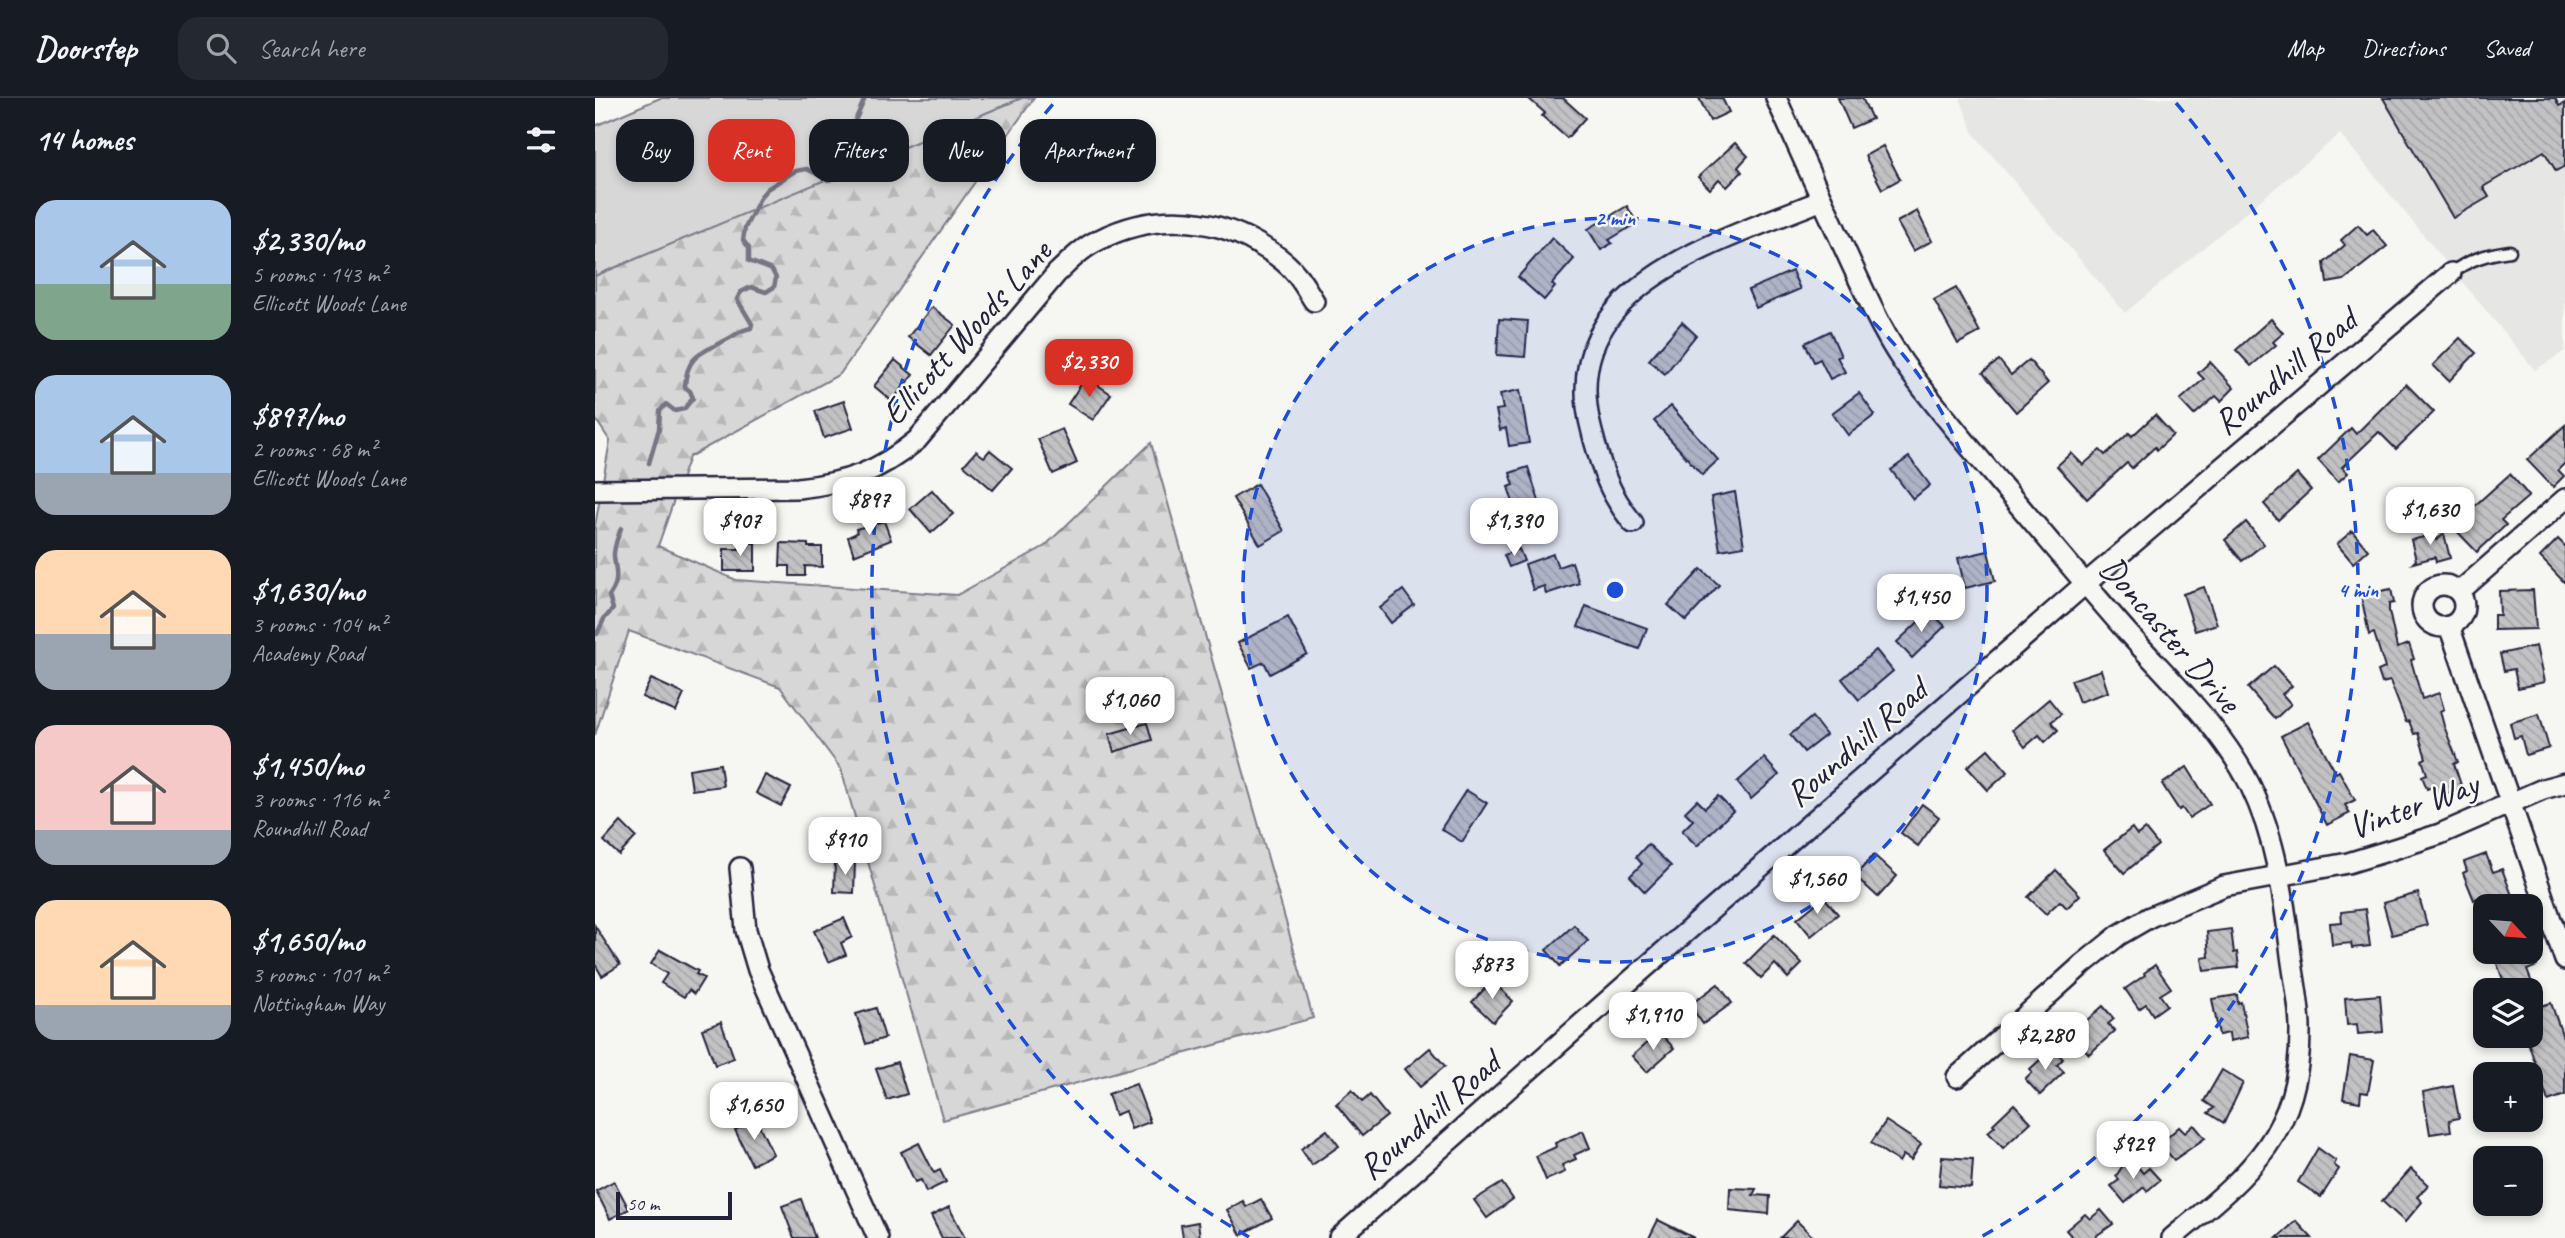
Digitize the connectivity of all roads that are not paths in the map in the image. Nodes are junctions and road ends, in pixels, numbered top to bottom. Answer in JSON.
{"nodes":[{"id":1,"x":1776,"y":98,"type":"edge"},
{"id":2,"x":1822,"y":200,"type":"junction"},
{"id":3,"x":2510,"y":251,"type":"dead end"},
{"id":4,"x":2451,"y":273,"type":"joint"},
{"id":5,"x":1314,"y":301,"type":"dead end"},
{"id":6,"x":595,"y":490,"type":"edge"},
{"id":7,"x":2565,"y":499,"type":"edge"},
{"id":8,"x":1633,"y":523,"type":"dead end"},
{"id":9,"x":2085,"y":584,"type":"junction"},
{"id":10,"x":2459,"y":592,"type":"junction"},
{"id":11,"x":2449,"y":626,"type":"junction"},
{"id":12,"x":2565,"y":783,"type":"edge"},
{"id":13,"x":2511,"y":803,"type":"junction"},
{"id":14,"x":740,"y":869,"type":"dead end"},
{"id":15,"x":2280,"y":875,"type":"junction"},
{"id":16,"x":2565,"y":960,"type":"edge"},
{"id":17,"x":1957,"y":1077,"type":"dead end"},
{"id":18,"x":878,"y":1238,"type":"edge"},
{"id":19,"x":1339,"y":1238,"type":"edge"},
{"id":20,"x":2172,"y":1238,"type":"edge"}],
"edges":[{"from":1,"to":2,"type":"street","name":"Doncaster Drive"},
{"from":2,"to":8,"type":"street"},
{"from":2,"to":9,"type":"street","name":"Doncaster Drive"},
{"from":3,"to":4,"type":"lane"},
{"from":4,"to":9,"type":"street","name":"Roundhill Road"},
{"from":5,"to":6,"type":"street","name":"Ellicott Woods Lane"},
{"from":7,"to":10,"type":"street"},
{"from":9,"to":15,"type":"street","name":"Doncaster Drive"},
{"from":9,"to":19,"type":"street","name":"Roundhill Road"},
{"from":10,"to":11,"type":"street"},
{"from":10,"to":11,"type":"street"},
{"from":11,"to":13,"type":"street"},
{"from":12,"to":13,"type":"street","name":"Vinter Way"},
{"from":13,"to":15,"type":"street","name":"Vinter Way"},
{"from":13,"to":16,"type":"street"},
{"from":14,"to":18,"type":"street"},
{"from":15,"to":17,"type":"street","name":"Vinter Way"},
{"from":15,"to":20,"type":"street","name":"Doncaster Drive"}]}
